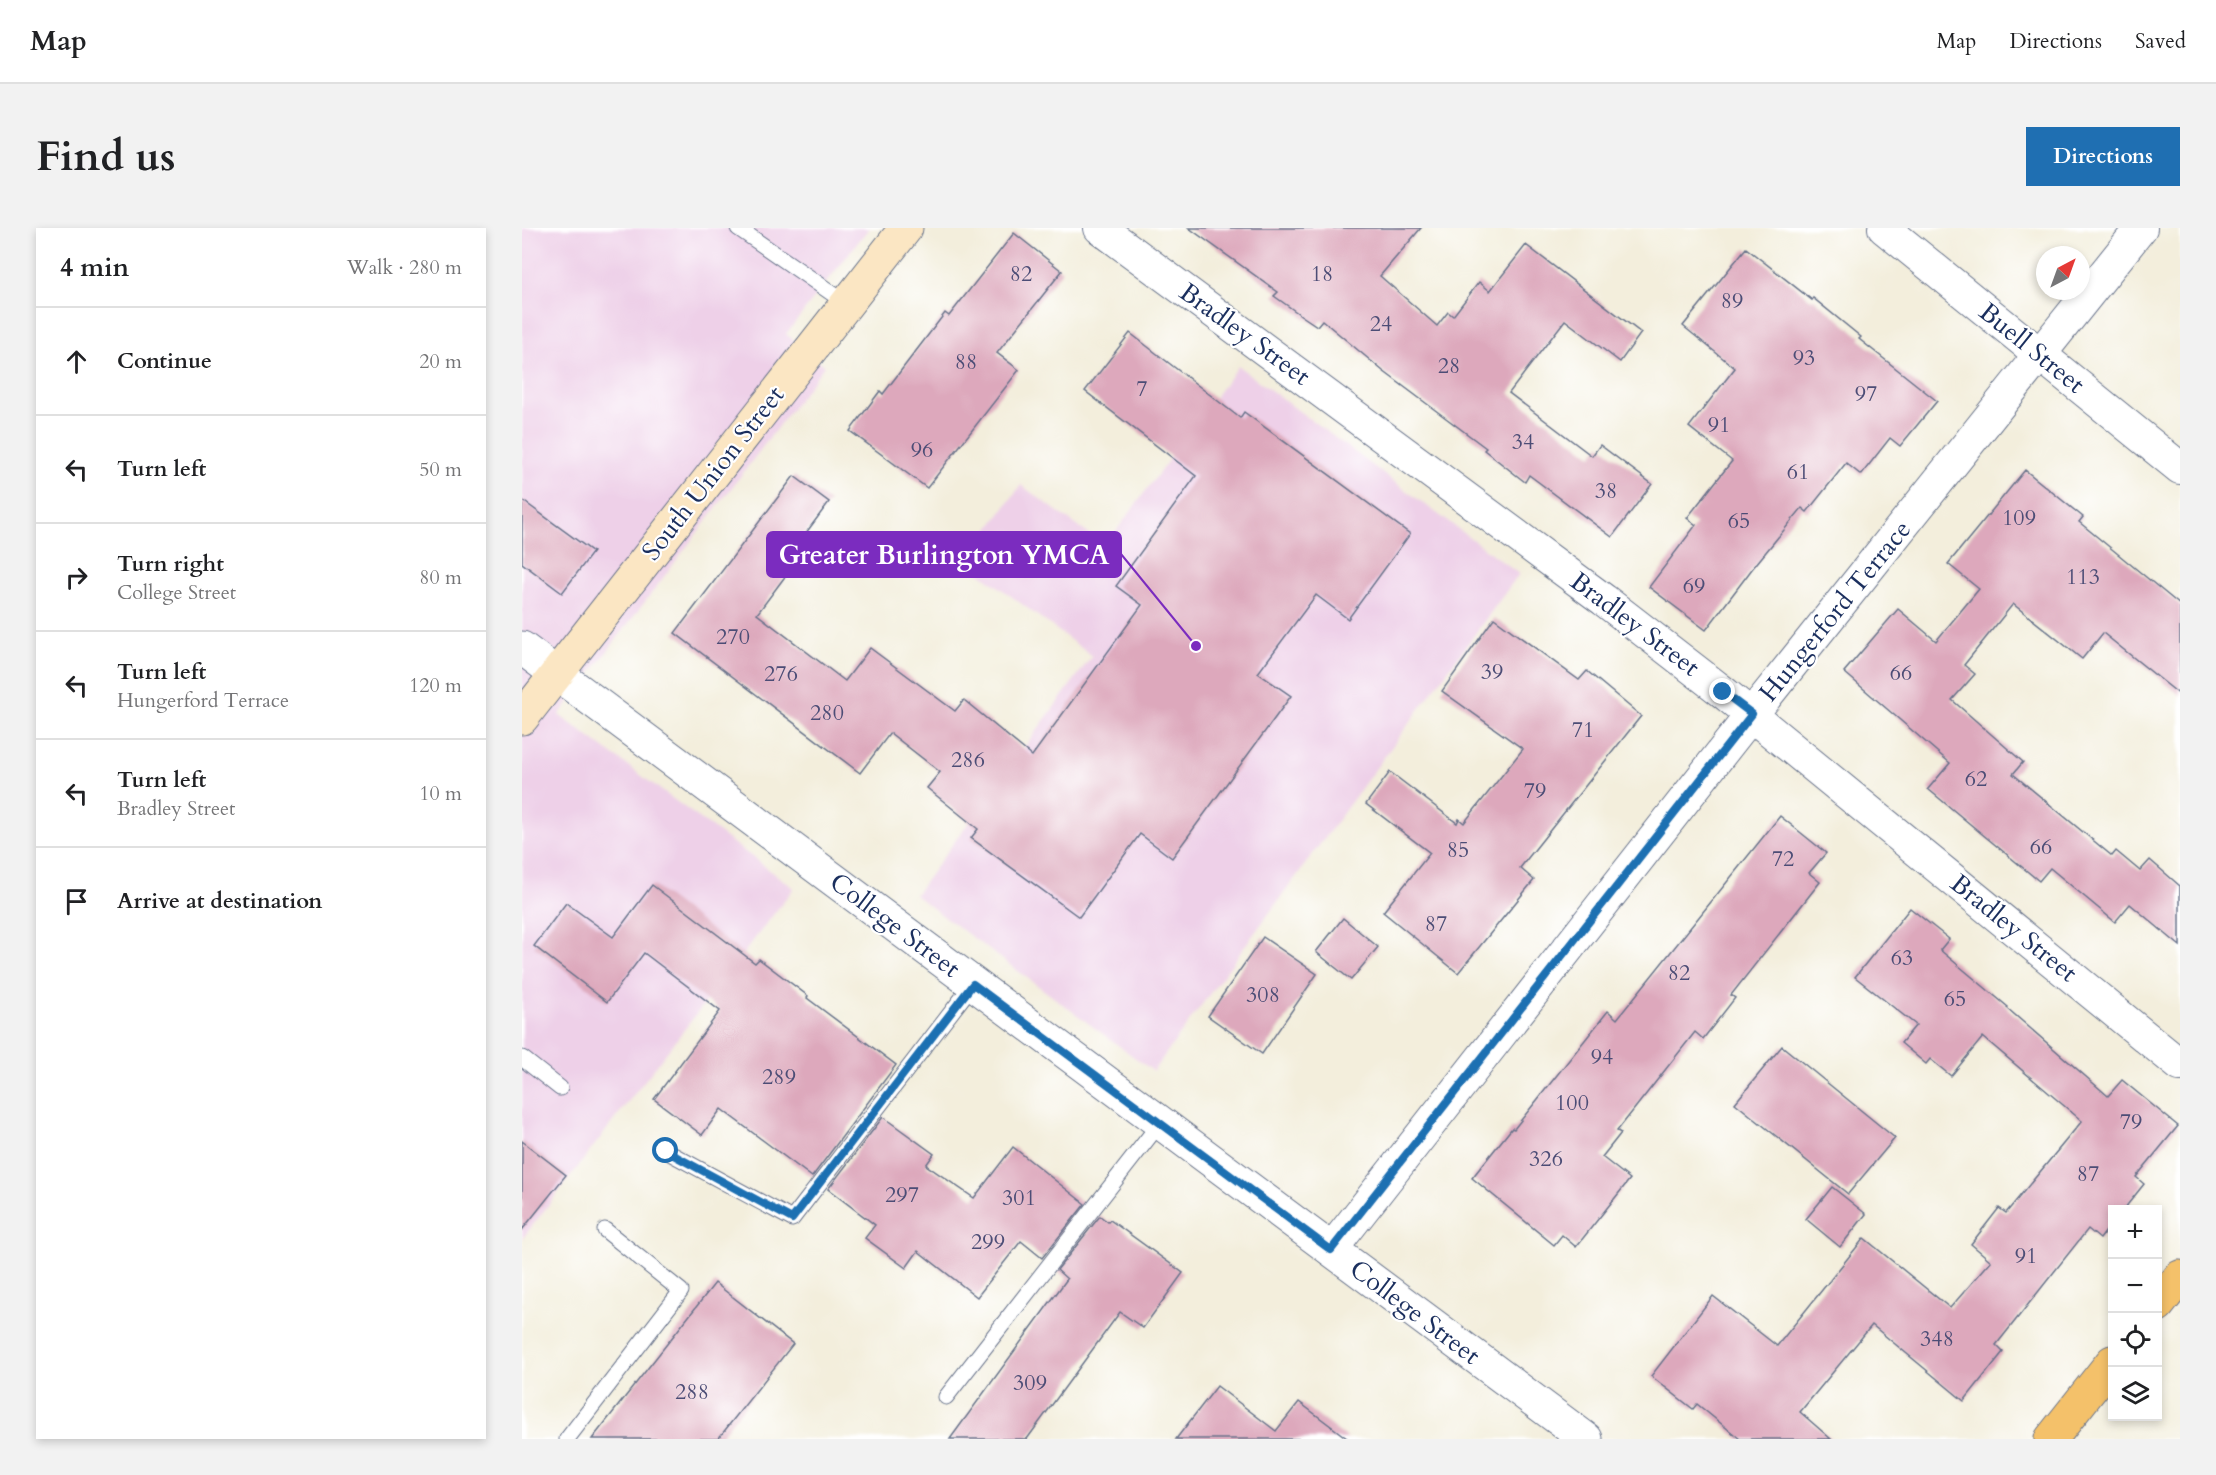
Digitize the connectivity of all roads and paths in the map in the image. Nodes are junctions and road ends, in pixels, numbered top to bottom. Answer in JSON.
{"nodes":[{"id":1,"x":738,"y":228,"type":"edge"},
{"id":2,"x":906,"y":228,"type":"edge"},
{"id":3,"x":1100,"y":228,"type":"edge"},
{"id":4,"x":1884,"y":228,"type":"edge"},
{"id":5,"x":2141,"y":228,"type":"edge"},
{"id":6,"x":846,"y":303,"type":"junction"},
{"id":7,"x":2041,"y":355,"type":"junction"},
{"id":8,"x":2180,"y":468,"type":"edge"},
{"id":9,"x":522,"y":648,"type":"edge"},
{"id":10,"x":556,"y":674,"type":"junction"},
{"id":11,"x":1752,"y":714,"type":"junction"},
{"id":12,"x":522,"y":718,"type":"edge"},
{"id":13,"x":973,"y":984,"type":"junction"},
{"id":14,"x":522,"y":1058,"type":"edge"},
{"id":15,"x":2180,"y":1065,"type":"edge"},
{"id":16,"x":560,"y":1088,"type":"dead end"},
{"id":17,"x":1160,"y":1123,"type":"junction"},
{"id":18,"x":666,"y":1151,"type":"dead end"},
{"id":19,"x":605,"y":1230,"type":"dead end"},
{"id":20,"x":1331,"y":1250,"type":"junction"},
{"id":21,"x":2180,"y":1277,"type":"edge"},
{"id":22,"x":2162,"y":1299,"type":"edge"},
{"id":23,"x":2108,"y":1367,"type":"edge"},
{"id":24,"x":946,"y":1396,"type":"dead end"},
{"id":25,"x":567,"y":1439,"type":"edge"},
{"id":26,"x":1586,"y":1439,"type":"edge"},
{"id":27,"x":2051,"y":1439,"type":"edge"}],
"edges":[{"from":1,"to":6,"type":"lane"},
{"from":2,"to":6,"type":"main road","name":"South Union Street"},
{"from":3,"to":11,"type":"street","name":"Bradley Street"},
{"from":4,"to":7,"type":"street","name":"Buell Street"},
{"from":5,"to":7,"type":"street","name":"Hungerford Terrace"},
{"from":6,"to":10,"type":"main road","name":"South Union Street"},
{"from":7,"to":8,"type":"street","name":"Buell Street"},
{"from":7,"to":11,"type":"street","name":"Hungerford Terrace"},
{"from":9,"to":10,"type":"street","name":"College Street"},
{"from":10,"to":12,"type":"main road","name":"South Union Street"},
{"from":10,"to":13,"type":"street","name":"College Street"},
{"from":11,"to":15,"type":"street","name":"Bradley Street"},
{"from":11,"to":20,"type":"street","name":"Hungerford Terrace"},
{"from":13,"to":17,"type":"street","name":"College Street"},
{"from":13,"to":18,"type":"lane"},
{"from":14,"to":16,"type":"lane"},
{"from":17,"to":20,"type":"street","name":"College Street"},
{"from":17,"to":24,"type":"lane"},
{"from":19,"to":25,"type":"lane"},
{"from":20,"to":26,"type":"street","name":"College Street"},
{"from":21,"to":22,"type":"main road"},
{"from":23,"to":27,"type":"main road"}]}
